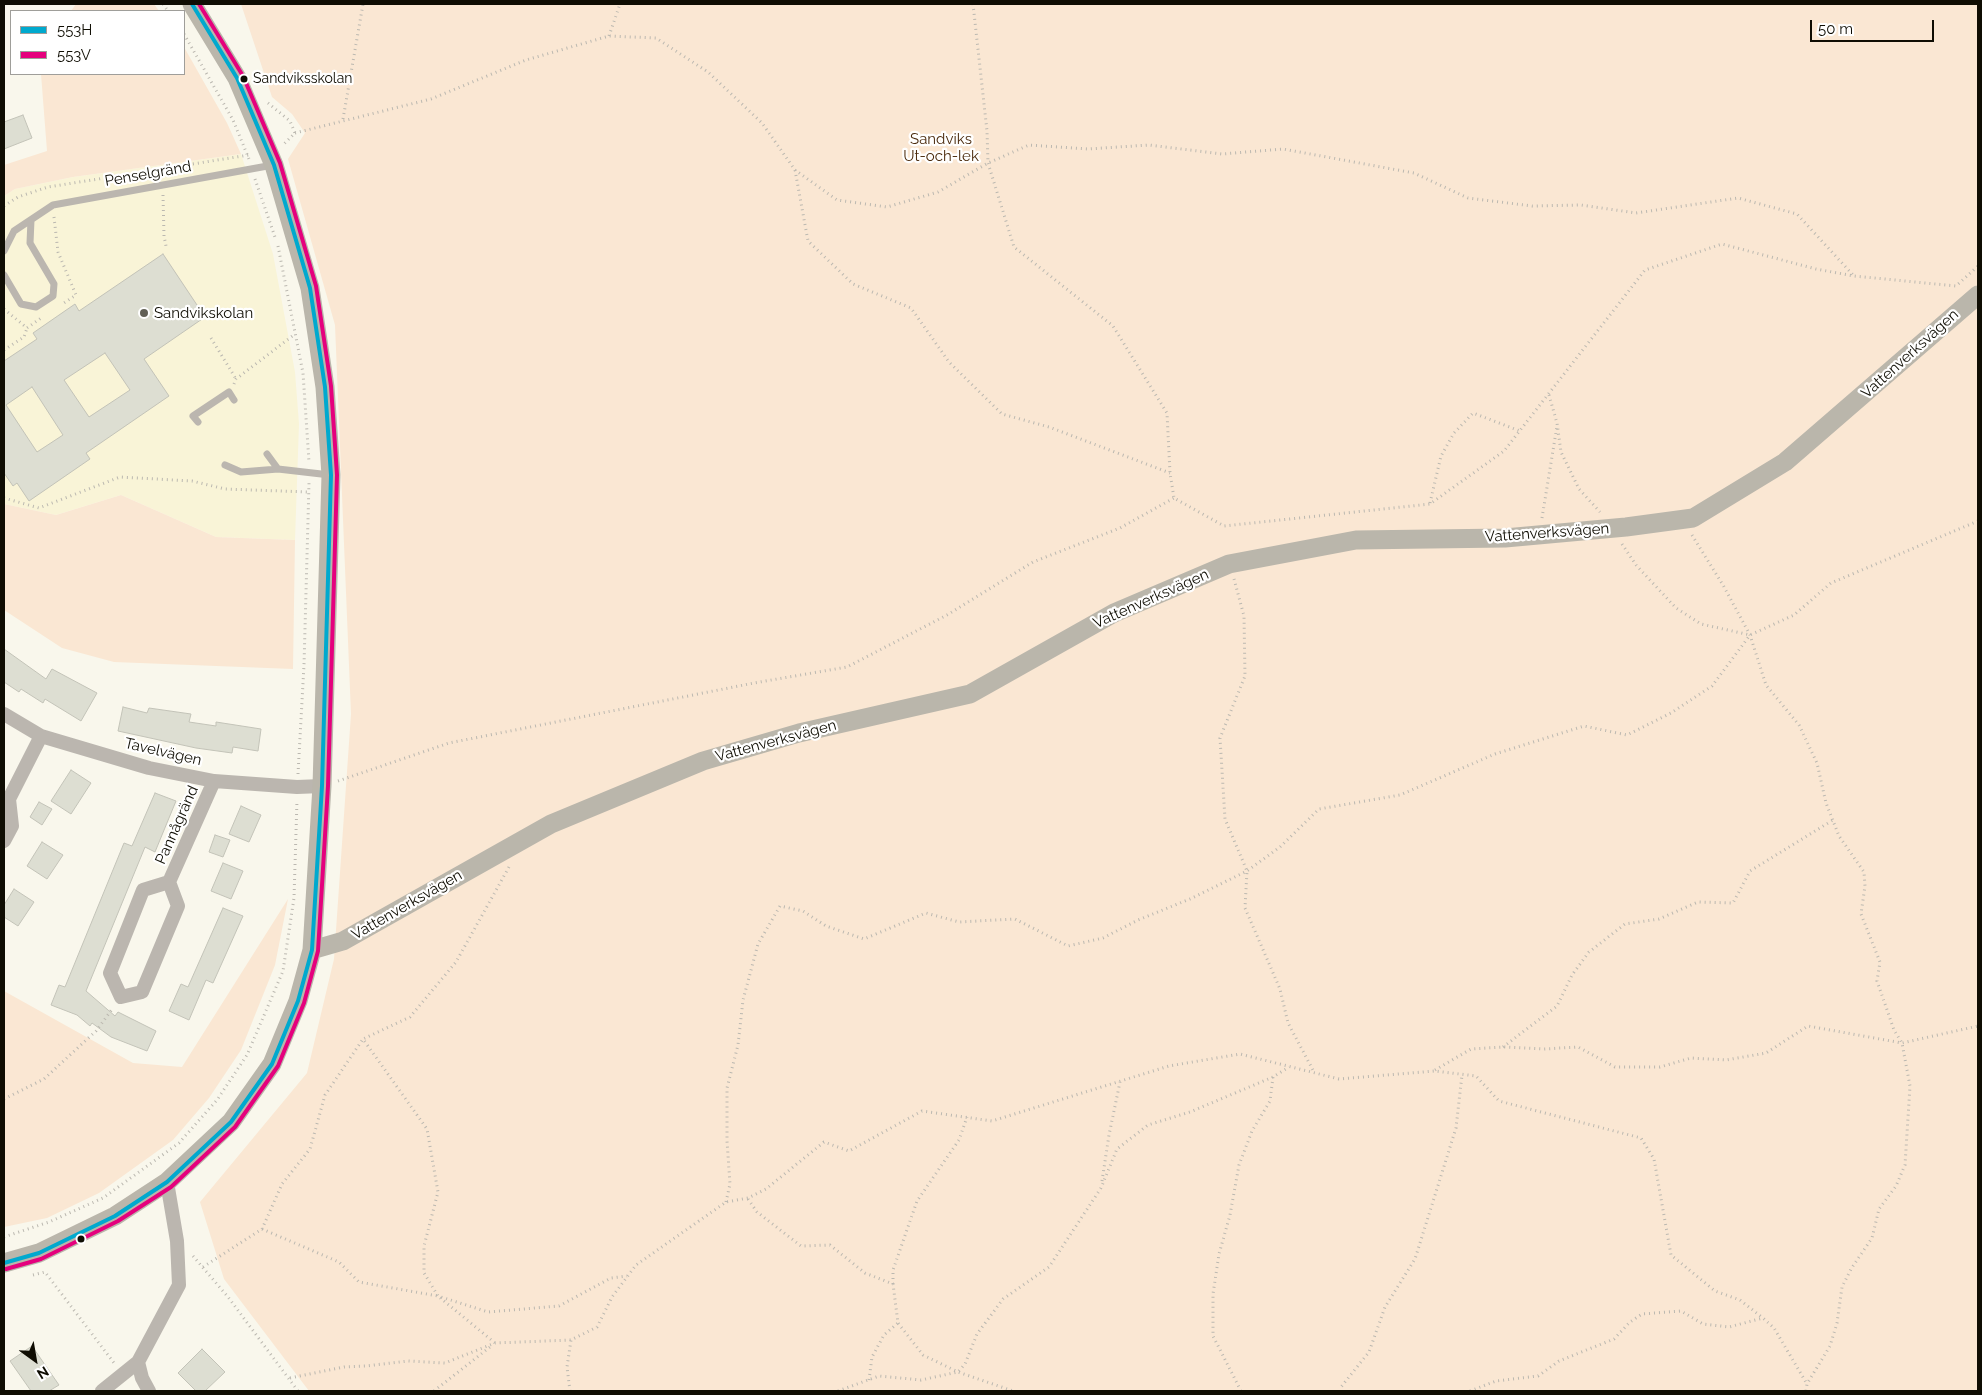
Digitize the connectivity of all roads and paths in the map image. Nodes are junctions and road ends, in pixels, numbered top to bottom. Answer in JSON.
{"nodes":[{"id":1,"x":192,"y":4,"type":"edge"},
{"id":2,"x":363,"y":4,"type":"edge"},
{"id":3,"x":620,"y":4,"type":"edge"},
{"id":4,"x":973,"y":4,"type":"edge"},
{"id":5,"x":185,"y":36,"type":"edge"},
{"id":6,"x":609,"y":36,"type":"junction"},
{"id":7,"x":268,"y":103,"type":"dead end"},
{"id":8,"x":343,"y":119,"type":"junction"},
{"id":9,"x":295,"y":133,"type":"junction"},
{"id":10,"x":248,"y":155,"type":"junction"},
{"id":11,"x":271,"y":158,"type":"junction"},
{"id":12,"x":988,"y":163,"type":"junction"},
{"id":13,"x":252,"y":169,"type":"junction"},
{"id":14,"x":795,"y":170,"type":"junction"},
{"id":15,"x":163,"y":186,"type":"junction"},
{"id":16,"x":4,"y":206,"type":"edge"},
{"id":17,"x":30,"y":220,"type":"junction"},
{"id":18,"x":166,"y":246,"type":"dead end"},
{"id":19,"x":4,"y":251,"type":"edge"},
{"id":20,"x":1978,"y":266,"type":"edge"},
{"id":21,"x":4,"y":275,"type":"edge"},
{"id":22,"x":1854,"y":276,"type":"junction"},
{"id":23,"x":1978,"y":295,"type":"edge"},
{"id":24,"x":27,"y":328,"type":"dead end"},
{"id":25,"x":295,"y":334,"type":"junction"},
{"id":26,"x":211,"y":338,"type":"dead end"},
{"id":27,"x":4,"y":350,"type":"edge"},
{"id":28,"x":236,"y":379,"type":"junction"},
{"id":29,"x":228,"y":392,"type":"junction"},
{"id":30,"x":1548,"y":394,"type":"junction"},
{"id":31,"x":234,"y":400,"type":"dead end"},
{"id":32,"x":198,"y":422,"type":"dead end"},
{"id":33,"x":1557,"y":423,"type":"junction"},
{"id":34,"x":1520,"y":431,"type":"junction"},
{"id":35,"x":267,"y":454,"type":"dead end"},
{"id":36,"x":225,"y":465,"type":"dead end"},
{"id":37,"x":278,"y":469,"type":"junction"},
{"id":38,"x":309,"y":472,"type":"junction"},
{"id":39,"x":1170,"y":473,"type":"junction"},
{"id":40,"x":331,"y":476,"type":"junction"},
{"id":41,"x":309,"y":492,"type":"junction"},
{"id":42,"x":4,"y":498,"type":"edge"},
{"id":43,"x":1174,"y":498,"type":"junction"},
{"id":44,"x":1430,"y":504,"type":"junction"},
{"id":45,"x":1682,"y":520,"type":"junction"},
{"id":46,"x":1978,"y":521,"type":"edge"},
{"id":47,"x":1611,"y":528,"type":"junction"},
{"id":48,"x":1540,"y":535,"type":"junction"},
{"id":49,"x":1230,"y":564,"type":"junction"},
{"id":50,"x":1750,"y":635,"type":"junction"},
{"id":51,"x":4,"y":714,"type":"edge"},
{"id":52,"x":41,"y":736,"type":"junction"},
{"id":53,"x":214,"y":781,"type":"junction"},
{"id":54,"x":322,"y":786,"type":"junction"},
{"id":55,"x":297,"y":787,"type":"junction"},
{"id":56,"x":6,"y":801,"type":"edge"},
{"id":57,"x":1833,"y":820,"type":"junction"},
{"id":58,"x":4,"y":841,"type":"edge"},
{"id":59,"x":511,"y":845,"type":"junction"},
{"id":60,"x":1247,"y":871,"type":"junction"},
{"id":61,"x":170,"y":882,"type":"junction"},
{"id":62,"x":312,"y":950,"type":"junction"},
{"id":63,"x":121,"y":997,"type":"junction"},
{"id":64,"x":1978,"y":1026,"type":"edge"},
{"id":65,"x":364,"y":1039,"type":"junction"},
{"id":66,"x":1902,"y":1043,"type":"junction"},
{"id":67,"x":1503,"y":1047,"type":"junction"},
{"id":68,"x":1289,"y":1066,"type":"junction"},
{"id":69,"x":1435,"y":1070,"type":"junction"},
{"id":70,"x":1314,"y":1073,"type":"junction"},
{"id":71,"x":1462,"y":1075,"type":"junction"},
{"id":72,"x":1273,"y":1077,"type":"junction"},
{"id":73,"x":1120,"y":1081,"type":"junction"},
{"id":74,"x":4,"y":1099,"type":"edge"},
{"id":75,"x":967,"y":1118,"type":"junction"},
{"id":76,"x":167,"y":1182,"type":"junction"},
{"id":77,"x":1101,"y":1188,"type":"junction"},
{"id":78,"x":748,"y":1198,"type":"junction"},
{"id":79,"x":726,"y":1202,"type":"junction"},
{"id":80,"x":262,"y":1229,"type":"junction"},
{"id":81,"x":4,"y":1237,"type":"edge"},
{"id":82,"x":177,"y":1241,"type":"junction"},
{"id":83,"x":4,"y":1263,"type":"edge"},
{"id":84,"x":203,"y":1267,"type":"junction"},
{"id":85,"x":28,"y":1276,"type":"dead end"},
{"id":86,"x":627,"y":1276,"type":"junction"},
{"id":87,"x":893,"y":1284,"type":"junction"},
{"id":88,"x":438,"y":1296,"type":"junction"},
{"id":89,"x":1763,"y":1318,"type":"junction"},
{"id":90,"x":898,"y":1323,"type":"junction"},
{"id":91,"x":571,"y":1340,"type":"junction"},
{"id":92,"x":495,"y":1343,"type":"junction"},
{"id":93,"x":138,"y":1362,"type":"junction"},
{"id":94,"x":958,"y":1372,"type":"junction"},
{"id":95,"x":123,"y":1376,"type":"junction"},
{"id":96,"x":290,"y":1378,"type":"junction"},
{"id":97,"x":869,"y":1380,"type":"junction"},
{"id":98,"x":1807,"y":1384,"type":"junction"},
{"id":99,"x":102,"y":1391,"type":"edge"},
{"id":100,"x":149,"y":1391,"type":"edge"},
{"id":101,"x":298,"y":1391,"type":"edge"},
{"id":102,"x":434,"y":1391,"type":"edge"},
{"id":103,"x":570,"y":1391,"type":"edge"},
{"id":104,"x":838,"y":1391,"type":"edge"},
{"id":105,"x":1013,"y":1391,"type":"edge"},
{"id":106,"x":1241,"y":1391,"type":"edge"},
{"id":107,"x":1341,"y":1391,"type":"edge"},
{"id":108,"x":1470,"y":1391,"type":"edge"},
{"id":109,"x":1806,"y":1391,"type":"edge"}],
"edges":[{"from":1,"to":11,"type":"street"},
{"from":2,"to":8,"type":"path"},
{"from":3,"to":6,"type":"path"},
{"from":4,"to":12,"type":"path"},
{"from":5,"to":10,"type":"path"},
{"from":6,"to":8,"type":"path"},
{"from":6,"to":14,"type":"path"},
{"from":7,"to":9,"type":"path"},
{"from":8,"to":9,"type":"path"},
{"from":9,"to":11,"type":"path"},
{"from":10,"to":11,"type":"path"},
{"from":10,"to":13,"type":"path"},
{"from":10,"to":16,"type":"path"},
{"from":11,"to":13,"type":"lane","name":"Penselgränd"},
{"from":11,"to":40,"type":"street"},
{"from":12,"to":14,"type":"path"},
{"from":12,"to":22,"type":"path"},
{"from":12,"to":39,"type":"path"},
{"from":13,"to":15,"type":"lane","name":"Penselgränd"},
{"from":13,"to":25,"type":"path"},
{"from":14,"to":39,"type":"path"},
{"from":15,"to":17,"type":"lane","name":"Penselgränd"},
{"from":15,"to":18,"type":"path"},
{"from":17,"to":19,"type":"lane","name":"Penselgränd"},
{"from":17,"to":21,"type":"lane"},
{"from":20,"to":22,"type":"path"},
{"from":22,"to":30,"type":"path"},
{"from":23,"to":45,"type":"street","name":"Vattenverksvägen"},
{"from":24,"to":27,"type":"path"},
{"from":25,"to":28,"type":"path"},
{"from":25,"to":38,"type":"path"},
{"from":26,"to":28,"type":"path"},
{"from":28,"to":29,"type":"path"},
{"from":29,"to":31,"type":"lane"},
{"from":29,"to":32,"type":"lane"},
{"from":30,"to":33,"type":"path"},
{"from":30,"to":34,"type":"path"},
{"from":33,"to":47,"type":"path"},
{"from":33,"to":48,"type":"path"},
{"from":34,"to":44,"type":"path"},
{"from":34,"to":44,"type":"path"},
{"from":35,"to":37,"type":"lane"},
{"from":36,"to":37,"type":"lane"},
{"from":37,"to":38,"type":"lane"},
{"from":38,"to":40,"type":"lane"},
{"from":38,"to":41,"type":"path"},
{"from":39,"to":43,"type":"path"},
{"from":40,"to":54,"type":"street"},
{"from":41,"to":42,"type":"path"},
{"from":41,"to":55,"type":"path"},
{"from":43,"to":44,"type":"path"},
{"from":43,"to":54,"type":"path"},
{"from":45,"to":47,"type":"street","name":"Vattenverksvägen"},
{"from":45,"to":50,"type":"path"},
{"from":46,"to":50,"type":"path"},
{"from":47,"to":48,"type":"street","name":"Vattenverksvägen"},
{"from":47,"to":50,"type":"path"},
{"from":48,"to":49,"type":"street","name":"Vattenverksvägen"},
{"from":49,"to":59,"type":"street","name":"Vattenverksvägen"},
{"from":49,"to":60,"type":"path"},
{"from":50,"to":57,"type":"path"},
{"from":50,"to":60,"type":"path"},
{"from":51,"to":52,"type":"street","name":"Tavelvägen"},
{"from":52,"to":53,"type":"street","name":"Tavelvägen"},
{"from":52,"to":56,"type":"street"},
{"from":53,"to":55,"type":"street","name":"Tavelvägen"},
{"from":53,"to":61,"type":"street","name":"Pannågränd"},
{"from":54,"to":55,"type":"street","name":"Tavelvägen"},
{"from":54,"to":62,"type":"street"},
{"from":55,"to":81,"type":"path"},
{"from":56,"to":58,"type":"street"},
{"from":57,"to":66,"type":"path"},
{"from":57,"to":67,"type":"path"},
{"from":59,"to":62,"type":"street","name":"Vattenverksvägen"},
{"from":59,"to":65,"type":"path"},
{"from":60,"to":70,"type":"path"},
{"from":60,"to":79,"type":"path"},
{"from":61,"to":63,"type":"street","name":"Pannågränd"},
{"from":61,"to":63,"type":"street","name":"Pannågränd"},
{"from":62,"to":76,"type":"street"},
{"from":63,"to":74,"type":"path"},
{"from":64,"to":66,"type":"path"},
{"from":65,"to":80,"type":"path"},
{"from":65,"to":88,"type":"path"},
{"from":66,"to":67,"type":"path"},
{"from":66,"to":98,"type":"path"},
{"from":67,"to":69,"type":"path"},
{"from":68,"to":70,"type":"path"},
{"from":68,"to":72,"type":"path"},
{"from":68,"to":73,"type":"path"},
{"from":69,"to":70,"type":"path"},
{"from":69,"to":71,"type":"path"},
{"from":71,"to":89,"type":"path"},
{"from":71,"to":107,"type":"path"},
{"from":72,"to":77,"type":"path"},
{"from":72,"to":106,"type":"path"},
{"from":73,"to":75,"type":"path"},
{"from":73,"to":77,"type":"path"},
{"from":75,"to":78,"type":"path"},
{"from":75,"to":87,"type":"path"},
{"from":76,"to":82,"type":"street"},
{"from":76,"to":83,"type":"street"},
{"from":77,"to":94,"type":"path"},
{"from":78,"to":79,"type":"path"},
{"from":78,"to":87,"type":"path"},
{"from":79,"to":86,"type":"path"},
{"from":80,"to":84,"type":"path"},
{"from":80,"to":88,"type":"path"},
{"from":82,"to":84,"type":"path"},
{"from":82,"to":93,"type":"street"},
{"from":84,"to":96,"type":"path"},
{"from":85,"to":95,"type":"path"},
{"from":86,"to":88,"type":"path"},
{"from":86,"to":91,"type":"path"},
{"from":87,"to":90,"type":"path"},
{"from":88,"to":92,"type":"path"},
{"from":89,"to":98,"type":"path"},
{"from":89,"to":108,"type":"path"},
{"from":90,"to":94,"type":"path"},
{"from":90,"to":97,"type":"path"},
{"from":91,"to":92,"type":"path"},
{"from":91,"to":103,"type":"path"},
{"from":92,"to":96,"type":"path"},
{"from":92,"to":102,"type":"path"},
{"from":93,"to":95,"type":"street"},
{"from":93,"to":100,"type":"street"},
{"from":94,"to":97,"type":"path"},
{"from":94,"to":105,"type":"path"},
{"from":95,"to":99,"type":"street"},
{"from":96,"to":101,"type":"path"},
{"from":97,"to":104,"type":"path"},
{"from":98,"to":109,"type":"path"}]}
